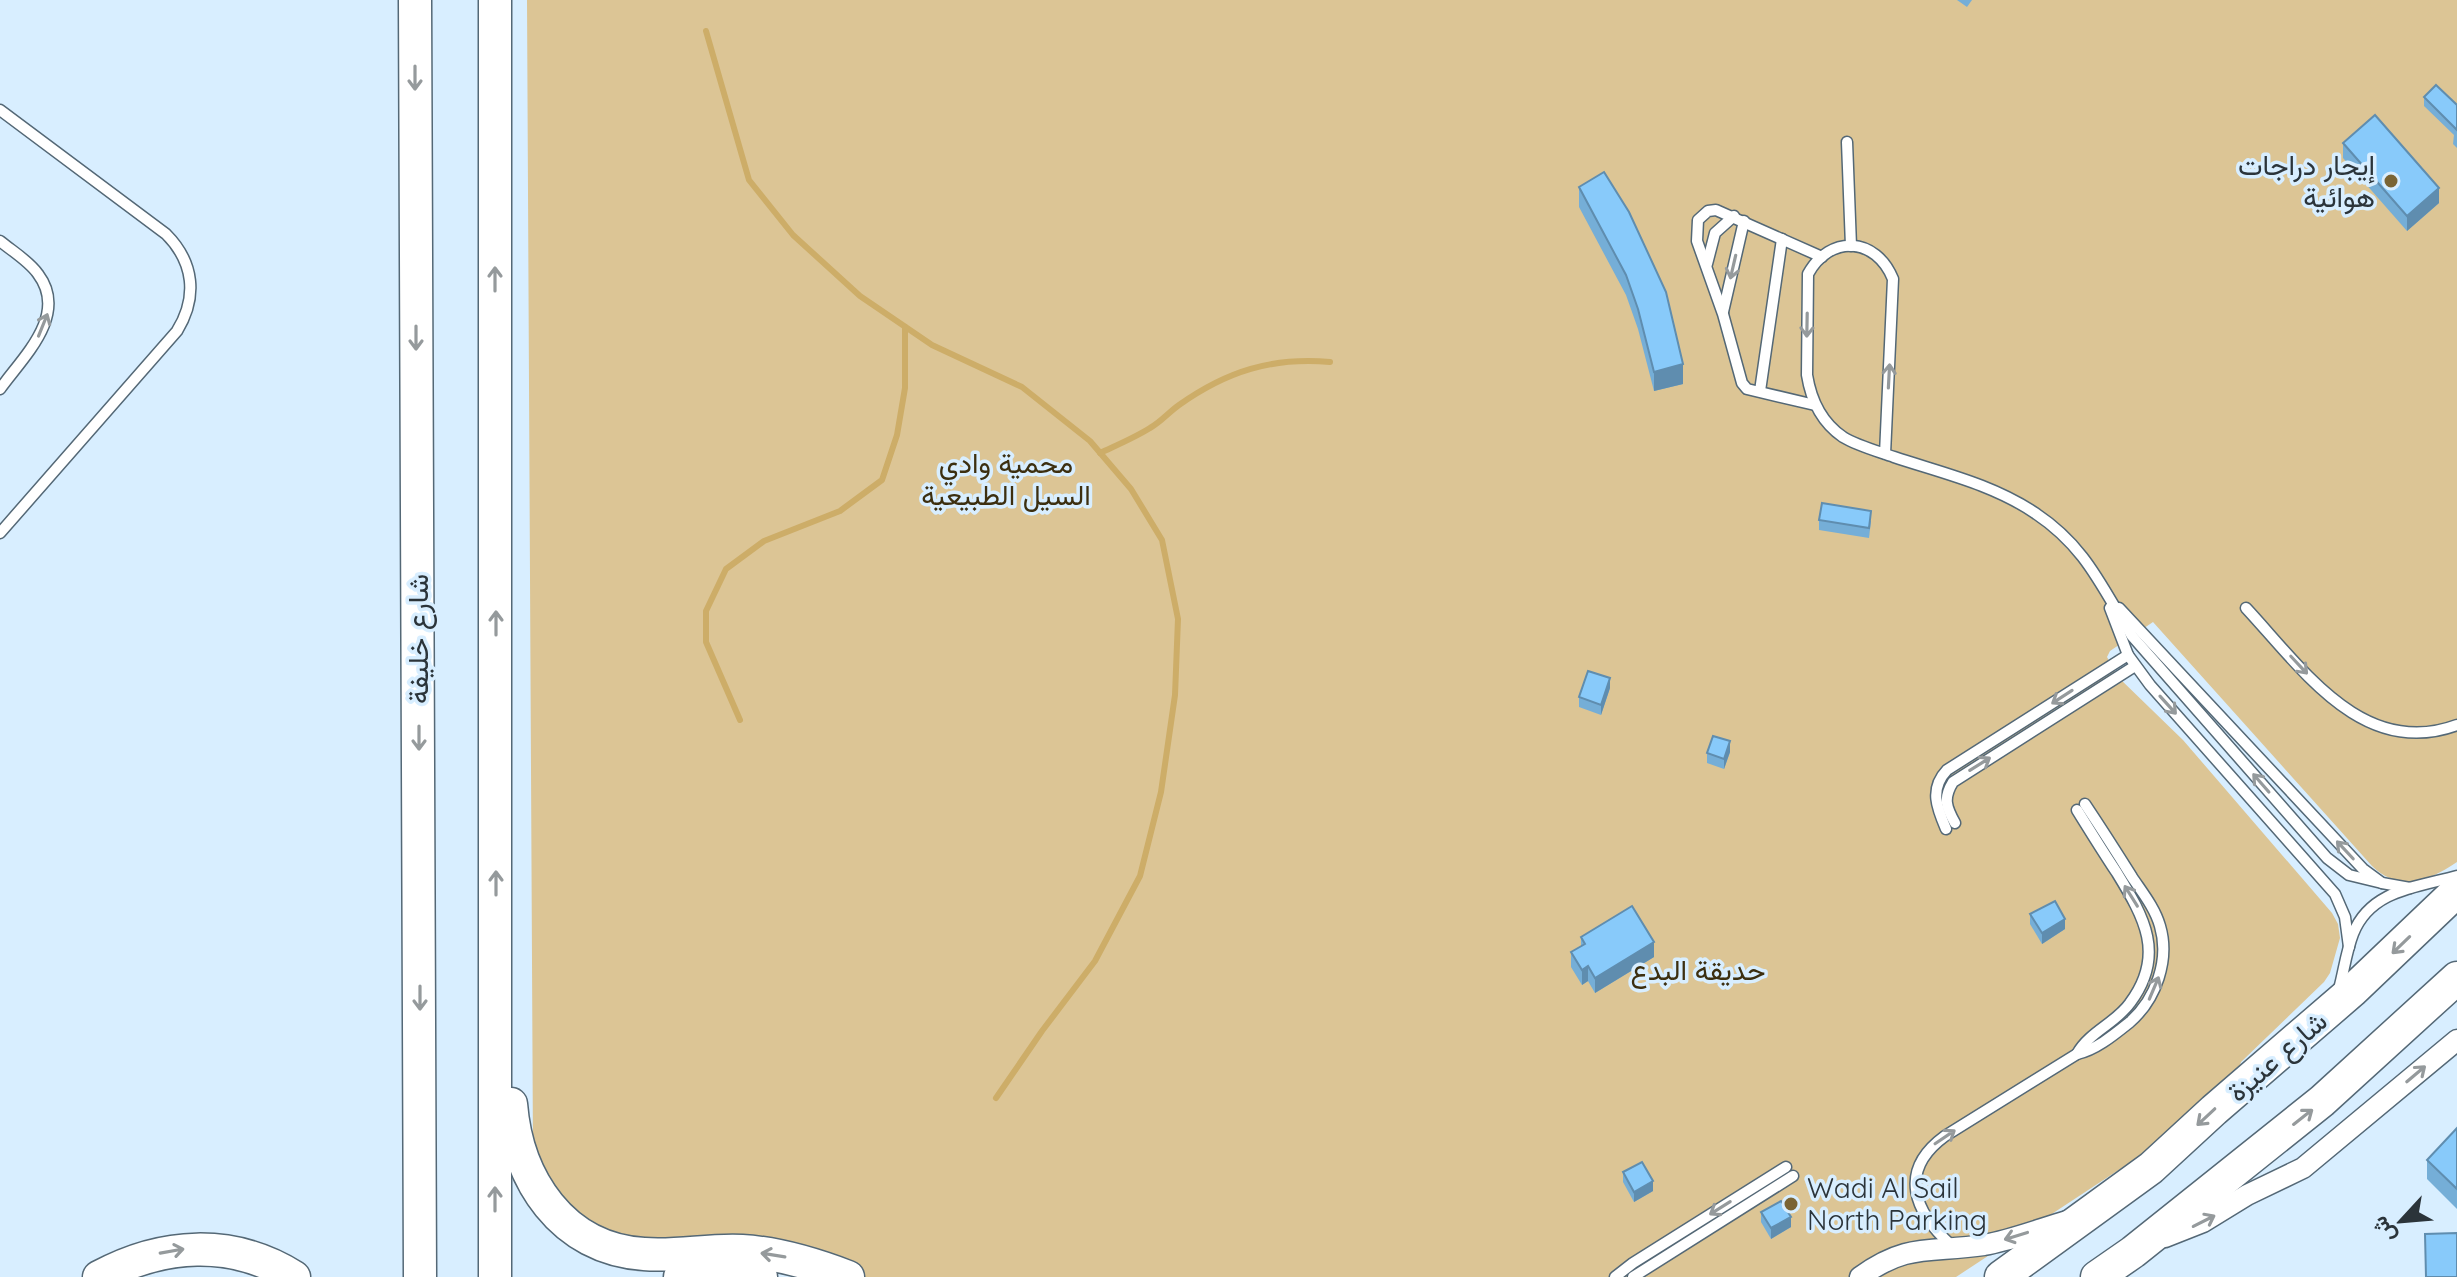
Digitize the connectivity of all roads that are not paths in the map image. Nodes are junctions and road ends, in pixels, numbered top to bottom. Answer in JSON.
{"nodes":[{"id":1,"x":415,"y":0,"type":"edge"},
{"id":2,"x":495,"y":0,"type":"edge"},
{"id":3,"x":0,"y":110,"type":"edge"},
{"id":4,"x":1847,"y":142,"type":"dead end"},
{"id":5,"x":1739,"y":218,"type":"junction"},
{"id":6,"x":1782,"y":239,"type":"junction"},
{"id":7,"x":0,"y":241,"type":"edge"},
{"id":8,"x":1851,"y":246,"type":"junction"},
{"id":9,"x":1822,"y":257,"type":"junction"},
{"id":10,"x":1707,"y":266,"type":"junction"},
{"id":11,"x":1723,"y":314,"type":"junction"},
{"id":12,"x":0,"y":389,"type":"edge"},
{"id":13,"x":1760,"y":391,"type":"junction"},
{"id":14,"x":1815,"y":405,"type":"junction"},
{"id":15,"x":1885,"y":454,"type":"junction"},
{"id":16,"x":0,"y":533,"type":"edge"},
{"id":17,"x":2109,"y":599,"type":"junction"},
{"id":18,"x":2246,"y":608,"type":"dead end"},
{"id":19,"x":2128,"y":655,"type":"junction"},
{"id":20,"x":2135,"y":666,"type":"junction"},
{"id":21,"x":2457,"y":725,"type":"edge"},
{"id":22,"x":2081,"y":807,"type":"dead end"},
{"id":23,"x":2457,"y":876,"type":"edge"},
{"id":24,"x":2382,"y":883,"type":"junction"},
{"id":25,"x":2410,"y":888,"type":"junction"},
{"id":26,"x":2457,"y":891,"type":"edge"},
{"id":27,"x":496,"y":947,"type":"junction"},
{"id":28,"x":2349,"y":947,"type":"junction"},
{"id":29,"x":2457,"y":978,"type":"edge"},
{"id":30,"x":2333,"y":1008,"type":"junction"},
{"id":31,"x":2456,"y":1042,"type":"edge"},
{"id":32,"x":1786,"y":1167,"type":"dead end"},
{"id":33,"x":1793,"y":1176,"type":"dead end"},
{"id":34,"x":2090,"y":1214,"type":"junction"},
{"id":35,"x":1952,"y":1246,"type":"junction"},
{"id":36,"x":2133,"y":1252,"type":"junction"},
{"id":37,"x":99,"y":1277,"type":"edge"},
{"id":38,"x":294,"y":1277,"type":"edge"},
{"id":39,"x":420,"y":1277,"type":"edge"},
{"id":40,"x":495,"y":1277,"type":"edge"},
{"id":41,"x":680,"y":1277,"type":"edge"},
{"id":42,"x":761,"y":1277,"type":"edge"},
{"id":43,"x":848,"y":1277,"type":"edge"},
{"id":44,"x":1615,"y":1277,"type":"edge"},
{"id":45,"x":1633,"y":1277,"type":"edge"},
{"id":46,"x":1860,"y":1277,"type":"edge"},
{"id":47,"x":2001,"y":1277,"type":"edge"},
{"id":48,"x":2097,"y":1277,"type":"edge"}],
"edges":[{"from":1,"to":39,"type":"main road","name":"شارع خليفة","one_way":true},
{"from":27,"to":2,"type":"main road","one_way":true},
{"from":3,"to":16,"type":"lane"},
{"from":4,"to":8,"type":"lane"},
{"from":5,"to":6,"type":"lane"},
{"from":5,"to":10,"type":"lane"},
{"from":5,"to":10,"type":"lane"},
{"from":5,"to":11,"type":"lane","one_way":true},
{"from":6,"to":9,"type":"lane"},
{"from":6,"to":13,"type":"lane"},
{"from":12,"to":7,"type":"lane","one_way":true},
{"from":8,"to":9,"type":"lane"},
{"from":15,"to":8,"type":"lane","one_way":true},
{"from":9,"to":14,"type":"lane","one_way":true},
{"from":10,"to":11,"type":"lane"},
{"from":11,"to":13,"type":"lane"},
{"from":13,"to":14,"type":"lane"},
{"from":14,"to":15,"type":"lane"},
{"from":15,"to":17,"type":"lane"},
{"from":17,"to":19,"type":"lane"},
{"from":24,"to":17,"type":"lane","one_way":true},
{"from":24,"to":17,"type":"lane","one_way":true},
{"from":18,"to":21,"type":"lane","one_way":true},
{"from":19,"to":20,"type":"lane"},
{"from":19,"to":20,"type":"lane","one_way":true},
{"from":20,"to":28,"type":"lane","one_way":true},
{"from":35,"to":22,"type":"lane","one_way":true},
{"from":23,"to":25,"type":"lane"},
{"from":24,"to":25,"type":"lane"},
{"from":25,"to":28,"type":"lane"},
{"from":26,"to":30,"type":"main road","name":"شارع عنيزة","one_way":true},
{"from":40,"to":27,"type":"main road","one_way":true},
{"from":43,"to":27,"type":"main road","one_way":true},
{"from":28,"to":30,"type":"lane"},
{"from":36,"to":29,"type":"main road","one_way":true},
{"from":30,"to":34,"type":"main road","name":"شارع عنيزة","one_way":true},
{"from":36,"to":31,"type":"street","one_way":true},
{"from":32,"to":44,"type":"lane","one_way":true},
{"from":33,"to":45,"type":"lane"},
{"from":34,"to":35,"type":"street","name":"شارع عنيزة","one_way":true},
{"from":34,"to":47,"type":"main road","name":"شارع عنيزة"},
{"from":35,"to":46,"type":"street","name":"شارع عنيزة"},
{"from":36,"to":48,"type":"main road"},
{"from":37,"to":38,"type":"main road","one_way":true},
{"from":41,"to":42,"type":"main road"}]}
